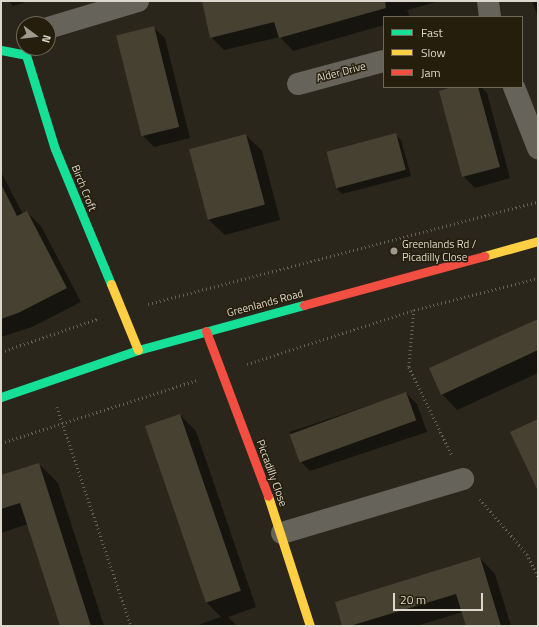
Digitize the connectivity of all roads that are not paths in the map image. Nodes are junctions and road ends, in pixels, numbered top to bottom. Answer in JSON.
{"nodes":[{"id":1,"x":138,"y":1,"type":"edge"},
{"id":2,"x":488,"y":1,"type":"edge"},
{"id":3,"x":490,"y":16,"type":"edge"},
{"id":4,"x":56,"y":26,"type":"edge"},
{"id":5,"x":1,"y":50,"type":"edge"},
{"id":6,"x":16,"y":51,"type":"edge"},
{"id":7,"x":27,"y":56,"type":"edge"},
{"id":8,"x":383,"y":61,"type":"edge"},
{"id":9,"x":298,"y":84,"type":"dead end"},
{"id":10,"x":514,"y":88,"type":"edge"},
{"id":11,"x":538,"y":148,"type":"edge"},
{"id":12,"x":538,"y":241,"type":"edge"},
{"id":13,"x":206,"y":331,"type":"junction"},
{"id":14,"x":138,"y":350,"type":"junction"},
{"id":15,"x":1,"y":397,"type":"edge"},
{"id":16,"x":463,"y":479,"type":"road end"},
{"id":17,"x":282,"y":534,"type":"junction"},
{"id":18,"x":310,"y":626,"type":"edge"}],
"edges":[{"from":1,"to":4,"type":"street"},
{"from":2,"to":3,"type":"street"},
{"from":5,"to":6,"type":"street","name":"Birch Croft"},
{"from":7,"to":14,"type":"street","name":"Birch Croft"},
{"from":8,"to":9,"type":"street","name":"Alder Drive"},
{"from":10,"to":11,"type":"street"},
{"from":12,"to":13,"type":"street","name":"Greenlands Road"},
{"from":13,"to":14,"type":"street","name":"Greenlands Road"},
{"from":13,"to":17,"type":"street","name":"Piccadilly Close"},
{"from":14,"to":15,"type":"street","name":"Greenlands Road"},
{"from":16,"to":17,"type":"street"},
{"from":17,"to":18,"type":"street","name":"Piccadilly Close"}]}
